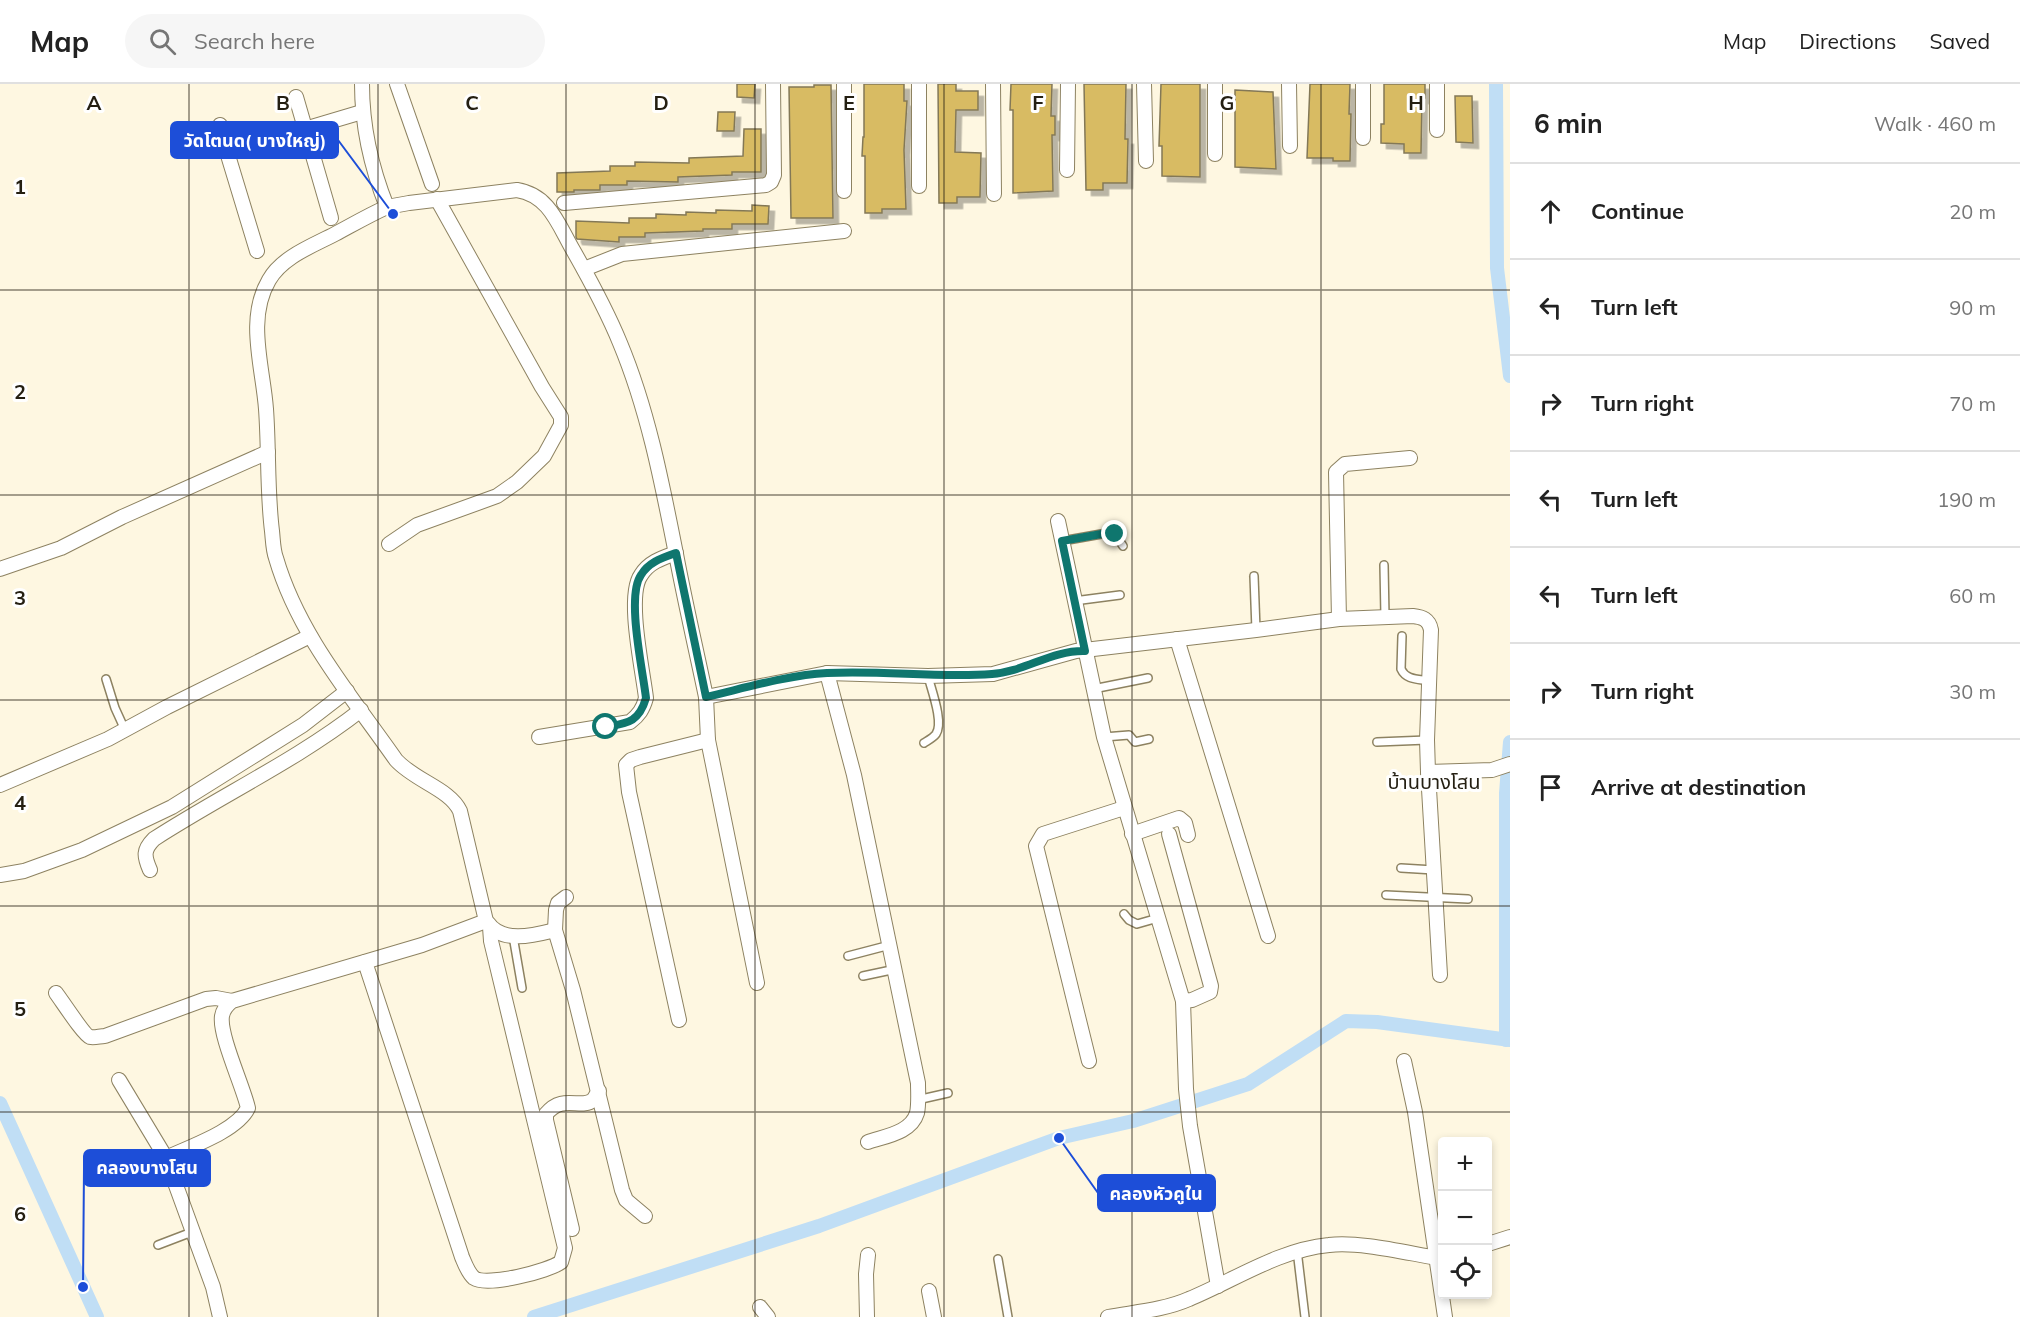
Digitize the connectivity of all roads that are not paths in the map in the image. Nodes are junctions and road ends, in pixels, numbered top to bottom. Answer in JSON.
{"nodes":[{"id":1,"x":362,"y":84,"type":"edge"},
{"id":2,"x":397,"y":84,"type":"edge"},
{"id":3,"x":773,"y":84,"type":"edge"},
{"id":4,"x":844,"y":84,"type":"edge"},
{"id":5,"x":919,"y":84,"type":"edge"},
{"id":6,"x":993,"y":84,"type":"edge"},
{"id":7,"x":1068,"y":84,"type":"edge"},
{"id":8,"x":1144,"y":84,"type":"edge"},
{"id":9,"x":1215,"y":84,"type":"edge"},
{"id":10,"x":1289,"y":84,"type":"edge"},
{"id":11,"x":1364,"y":84,"type":"edge"},
{"id":12,"x":1437,"y":84,"type":"edge"},
{"id":13,"x":296,"y":97,"type":"dead end"},
{"id":14,"x":362,"y":112,"type":"junction"},
{"id":15,"x":220,"y":125,"type":"dead end"},
{"id":16,"x":304,"y":128,"type":"junction"},
{"id":17,"x":1437,"y":130,"type":"dead end"},
{"id":18,"x":1363,"y":138,"type":"dead end"},
{"id":19,"x":1290,"y":146,"type":"dead end"},
{"id":20,"x":227,"y":152,"type":"junction"},
{"id":21,"x":1215,"y":154,"type":"dead end"},
{"id":22,"x":1146,"y":161,"type":"dead end"},
{"id":23,"x":1067,"y":170,"type":"dead end"},
{"id":24,"x":432,"y":184,"type":"dead end"},
{"id":25,"x":919,"y":186,"type":"dead end"},
{"id":26,"x":844,"y":191,"type":"dead end"},
{"id":27,"x":994,"y":194,"type":"dead end"},
{"id":28,"x":437,"y":199,"type":"junction"},
{"id":29,"x":564,"y":203,"type":"dead end"},
{"id":30,"x":387,"y":207,"type":"junction"},
{"id":31,"x":331,"y":219,"type":"dead end"},
{"id":32,"x":844,"y":231,"type":"dead end"},
{"id":33,"x":256,"y":251,"type":"dead end"},
{"id":34,"x":584,"y":269,"type":"junction"},
{"id":35,"x":268,"y":452,"type":"junction"},
{"id":36,"x":1410,"y":458,"type":"dead end"},
{"id":37,"x":1058,"y":521,"type":"dead end"},
{"id":38,"x":1062,"y":541,"type":"junction"},
{"id":39,"x":389,"y":544,"type":"dead end"},
{"id":40,"x":1123,"y":546,"type":"dead end"},
{"id":41,"x":676,"y":553,"type":"junction"},
{"id":42,"x":1384,"y":565,"type":"dead end"},
{"id":43,"x":0,"y":569,"type":"edge"},
{"id":44,"x":1254,"y":576,"type":"dead end"},
{"id":45,"x":1120,"y":595,"type":"dead end"},
{"id":46,"x":1074,"y":601,"type":"junction"},
{"id":47,"x":1385,"y":617,"type":"junction"},
{"id":48,"x":1339,"y":619,"type":"junction"},
{"id":49,"x":1256,"y":630,"type":"junction"},
{"id":50,"x":310,"y":636,"type":"junction"},
{"id":51,"x":1402,"y":636,"type":"dead end"},
{"id":52,"x":1177,"y":639,"type":"junction"},
{"id":53,"x":1085,"y":651,"type":"junction"},
{"id":54,"x":827,"y":673,"type":"junction"},
{"id":55,"x":927,"y":676,"type":"junction"},
{"id":56,"x":1148,"y":678,"type":"dead end"},
{"id":57,"x":106,"y":679,"type":"dead end"},
{"id":58,"x":1429,"y":681,"type":"junction"},
{"id":59,"x":1093,"y":689,"type":"junction"},
{"id":60,"x":347,"y":691,"type":"junction"},
{"id":61,"x":706,"y":697,"type":"junction"},
{"id":62,"x":361,"y":710,"type":"junction"},
{"id":63,"x":125,"y":730,"type":"junction"},
{"id":64,"x":539,"y":737,"type":"dead end"},
{"id":65,"x":1104,"y":737,"type":"junction"},
{"id":66,"x":1149,"y":739,"type":"dead end"},
{"id":67,"x":708,"y":740,"type":"junction"},
{"id":68,"x":1427,"y":740,"type":"junction"},
{"id":69,"x":1377,"y":742,"type":"dead end"},
{"id":70,"x":924,"y":744,"type":"dead end"},
{"id":71,"x":1510,"y":764,"type":"edge"},
{"id":72,"x":1428,"y":772,"type":"junction"},
{"id":73,"x":0,"y":785,"type":"edge"},
{"id":74,"x":1124,"y":808,"type":"junction"},
{"id":75,"x":1132,"y":834,"type":"junction"},
{"id":76,"x":1169,"y":834,"type":"dead end"},
{"id":77,"x":1188,"y":835,"type":"dead end"},
{"id":78,"x":1401,"y":868,"type":"dead end"},
{"id":79,"x":150,"y":870,"type":"dead end"},
{"id":80,"x":1434,"y":870,"type":"junction"},
{"id":81,"x":0,"y":875,"type":"edge"},
{"id":82,"x":1386,"y":895,"type":"dead end"},
{"id":83,"x":566,"y":897,"type":"dead end"},
{"id":84,"x":1436,"y":898,"type":"junction"},
{"id":85,"x":1468,"y":899,"type":"dead end"},
{"id":86,"x":1124,"y":914,"type":"dead end"},
{"id":87,"x":1158,"y":918,"type":"junction"},
{"id":88,"x":488,"y":924,"type":"junction"},
{"id":89,"x":555,"y":930,"type":"junction"},
{"id":90,"x":513,"y":936,"type":"junction"},
{"id":91,"x":1268,"y":936,"type":"dead end"},
{"id":92,"x":890,"y":945,"type":"junction"},
{"id":93,"x":848,"y":956,"type":"dead end"},
{"id":94,"x":365,"y":962,"type":"junction"},
{"id":95,"x":896,"y":969,"type":"junction"},
{"id":96,"x":1440,"y":975,"type":"dead end"},
{"id":97,"x":863,"y":976,"type":"dead end"},
{"id":98,"x":757,"y":983,"type":"dead end"},
{"id":99,"x":522,"y":988,"type":"dead end"},
{"id":100,"x":56,"y":993,"type":"dead end"},
{"id":101,"x":232,"y":1001,"type":"junction"},
{"id":102,"x":1184,"y":1001,"type":"junction"},
{"id":103,"x":679,"y":1020,"type":"dead end"},
{"id":104,"x":1089,"y":1061,"type":"dead end"},
{"id":105,"x":1404,"y":1061,"type":"dead end"},
{"id":106,"x":119,"y":1080,"type":"dead end"},
{"id":107,"x":599,"y":1091,"type":"junction"},
{"id":108,"x":948,"y":1094,"type":"dead end"},
{"id":109,"x":917,"y":1100,"type":"junction"},
{"id":110,"x":868,"y":1142,"type":"dead end"},
{"id":111,"x":166,"y":1158,"type":"junction"},
{"id":112,"x":645,"y":1216,"type":"dead end"},
{"id":113,"x":572,"y":1229,"type":"dead end"},
{"id":114,"x":192,"y":1232,"type":"junction"},
{"id":115,"x":1510,"y":1237,"type":"edge"},
{"id":116,"x":1492,"y":1243,"type":"edge"},
{"id":117,"x":158,"y":1245,"type":"dead end"},
{"id":118,"x":1438,"y":1245,"type":"edge"},
{"id":119,"x":1297,"y":1250,"type":"junction"},
{"id":120,"x":868,"y":1256,"type":"dead end"},
{"id":121,"x":1438,"y":1257,"type":"edge"},
{"id":122,"x":998,"y":1259,"type":"dead end"},
{"id":123,"x":1218,"y":1286,"type":"junction"},
{"id":124,"x":929,"y":1291,"type":"dead end"},
{"id":125,"x":1444,"y":1299,"type":"edge"},
{"id":126,"x":1160,"y":1312,"type":"edge"},
{"id":127,"x":220,"y":1317,"type":"edge"},
{"id":128,"x":867,"y":1317,"type":"edge"},
{"id":129,"x":934,"y":1317,"type":"edge"},
{"id":130,"x":1008,"y":1317,"type":"edge"},
{"id":131,"x":1108,"y":1317,"type":"edge"},
{"id":132,"x":1305,"y":1317,"type":"edge"},
{"id":133,"x":1445,"y":1317,"type":"edge"}],
"edges":[{"from":1,"to":14,"type":"street"},
{"from":2,"to":24,"type":"street"},
{"from":3,"to":29,"type":"street"},
{"from":4,"to":26,"type":"street"},
{"from":5,"to":25,"type":"street"},
{"from":6,"to":27,"type":"street"},
{"from":7,"to":23,"type":"street"},
{"from":8,"to":22,"type":"street"},
{"from":9,"to":21,"type":"street"},
{"from":10,"to":19,"type":"street"},
{"from":11,"to":18,"type":"street"},
{"from":12,"to":17,"type":"street"},
{"from":13,"to":16,"type":"street"},
{"from":14,"to":16,"type":"street"},
{"from":14,"to":30,"type":"street"},
{"from":15,"to":20,"type":"street"},
{"from":16,"to":20,"type":"street"},
{"from":16,"to":31,"type":"street"},
{"from":20,"to":33,"type":"street"},
{"from":28,"to":30,"type":"street"},
{"from":28,"to":34,"type":"street"},
{"from":28,"to":39,"type":"street"},
{"from":30,"to":35,"type":"street"},
{"from":32,"to":34,"type":"street"},
{"from":34,"to":41,"type":"street"},
{"from":35,"to":43,"type":"street"},
{"from":35,"to":50,"type":"street"},
{"from":36,"to":48,"type":"street"},
{"from":37,"to":38,"type":"street"},
{"from":38,"to":40,"type":"lane"},
{"from":38,"to":46,"type":"street"},
{"from":41,"to":61,"type":"street"},
{"from":41,"to":64,"type":"street"},
{"from":42,"to":47,"type":"lane"},
{"from":44,"to":49,"type":"lane"},
{"from":45,"to":46,"type":"lane"},
{"from":46,"to":53,"type":"street"},
{"from":47,"to":48,"type":"street"},
{"from":47,"to":58,"type":"street"},
{"from":48,"to":49,"type":"street"},
{"from":49,"to":52,"type":"street"},
{"from":50,"to":60,"type":"street"},
{"from":50,"to":63,"type":"street"},
{"from":51,"to":58,"type":"lane"},
{"from":52,"to":53,"type":"street"},
{"from":52,"to":91,"type":"street"},
{"from":53,"to":55,"type":"street"},
{"from":53,"to":59,"type":"street"},
{"from":54,"to":55,"type":"street"},
{"from":54,"to":61,"type":"street"},
{"from":54,"to":92,"type":"street"},
{"from":55,"to":70,"type":"lane"},
{"from":56,"to":59,"type":"lane"},
{"from":57,"to":63,"type":"lane"},
{"from":58,"to":68,"type":"street"},
{"from":59,"to":65,"type":"street"},
{"from":60,"to":62,"type":"street"},
{"from":60,"to":81,"type":"street"},
{"from":61,"to":67,"type":"street"},
{"from":62,"to":79,"type":"street"},
{"from":62,"to":88,"type":"street"},
{"from":63,"to":73,"type":"street"},
{"from":65,"to":66,"type":"lane"},
{"from":65,"to":74,"type":"street"},
{"from":67,"to":98,"type":"street"},
{"from":67,"to":103,"type":"street"},
{"from":68,"to":69,"type":"lane"},
{"from":68,"to":72,"type":"street"},
{"from":71,"to":72,"type":"street"},
{"from":72,"to":80,"type":"street"},
{"from":74,"to":75,"type":"street"},
{"from":74,"to":104,"type":"street"},
{"from":75,"to":77,"type":"street"},
{"from":75,"to":87,"type":"street"},
{"from":76,"to":102,"type":"street"},
{"from":78,"to":80,"type":"lane"},
{"from":80,"to":84,"type":"street"},
{"from":82,"to":84,"type":"lane"},
{"from":83,"to":89,"type":"street"},
{"from":84,"to":85,"type":"lane"},
{"from":84,"to":96,"type":"street"},
{"from":86,"to":87,"type":"lane"},
{"from":87,"to":102,"type":"street"},
{"from":88,"to":90,"type":"street"},
{"from":88,"to":94,"type":"street"},
{"from":88,"to":94,"type":"street"},
{"from":89,"to":90,"type":"street"},
{"from":89,"to":107,"type":"street"},
{"from":90,"to":99,"type":"lane"},
{"from":92,"to":93,"type":"lane"},
{"from":92,"to":95,"type":"street"},
{"from":94,"to":101,"type":"street"},
{"from":95,"to":97,"type":"lane"},
{"from":95,"to":109,"type":"street"},
{"from":100,"to":101,"type":"street"},
{"from":101,"to":111,"type":"street"},
{"from":102,"to":123,"type":"street"},
{"from":105,"to":118,"type":"street"},
{"from":106,"to":111,"type":"street"},
{"from":107,"to":112,"type":"street"},
{"from":107,"to":113,"type":"street"},
{"from":108,"to":109,"type":"lane"},
{"from":109,"to":110,"type":"street"},
{"from":111,"to":114,"type":"street"},
{"from":114,"to":117,"type":"lane"},
{"from":114,"to":127,"type":"street"},
{"from":115,"to":116,"type":"street"},
{"from":119,"to":121,"type":"street"},
{"from":119,"to":123,"type":"street"},
{"from":119,"to":132,"type":"lane"},
{"from":120,"to":128,"type":"street"},
{"from":122,"to":130,"type":"lane"},
{"from":123,"to":126,"type":"street"},
{"from":124,"to":129,"type":"street"},
{"from":125,"to":133,"type":"street"},
{"from":126,"to":131,"type":"street"}]}
